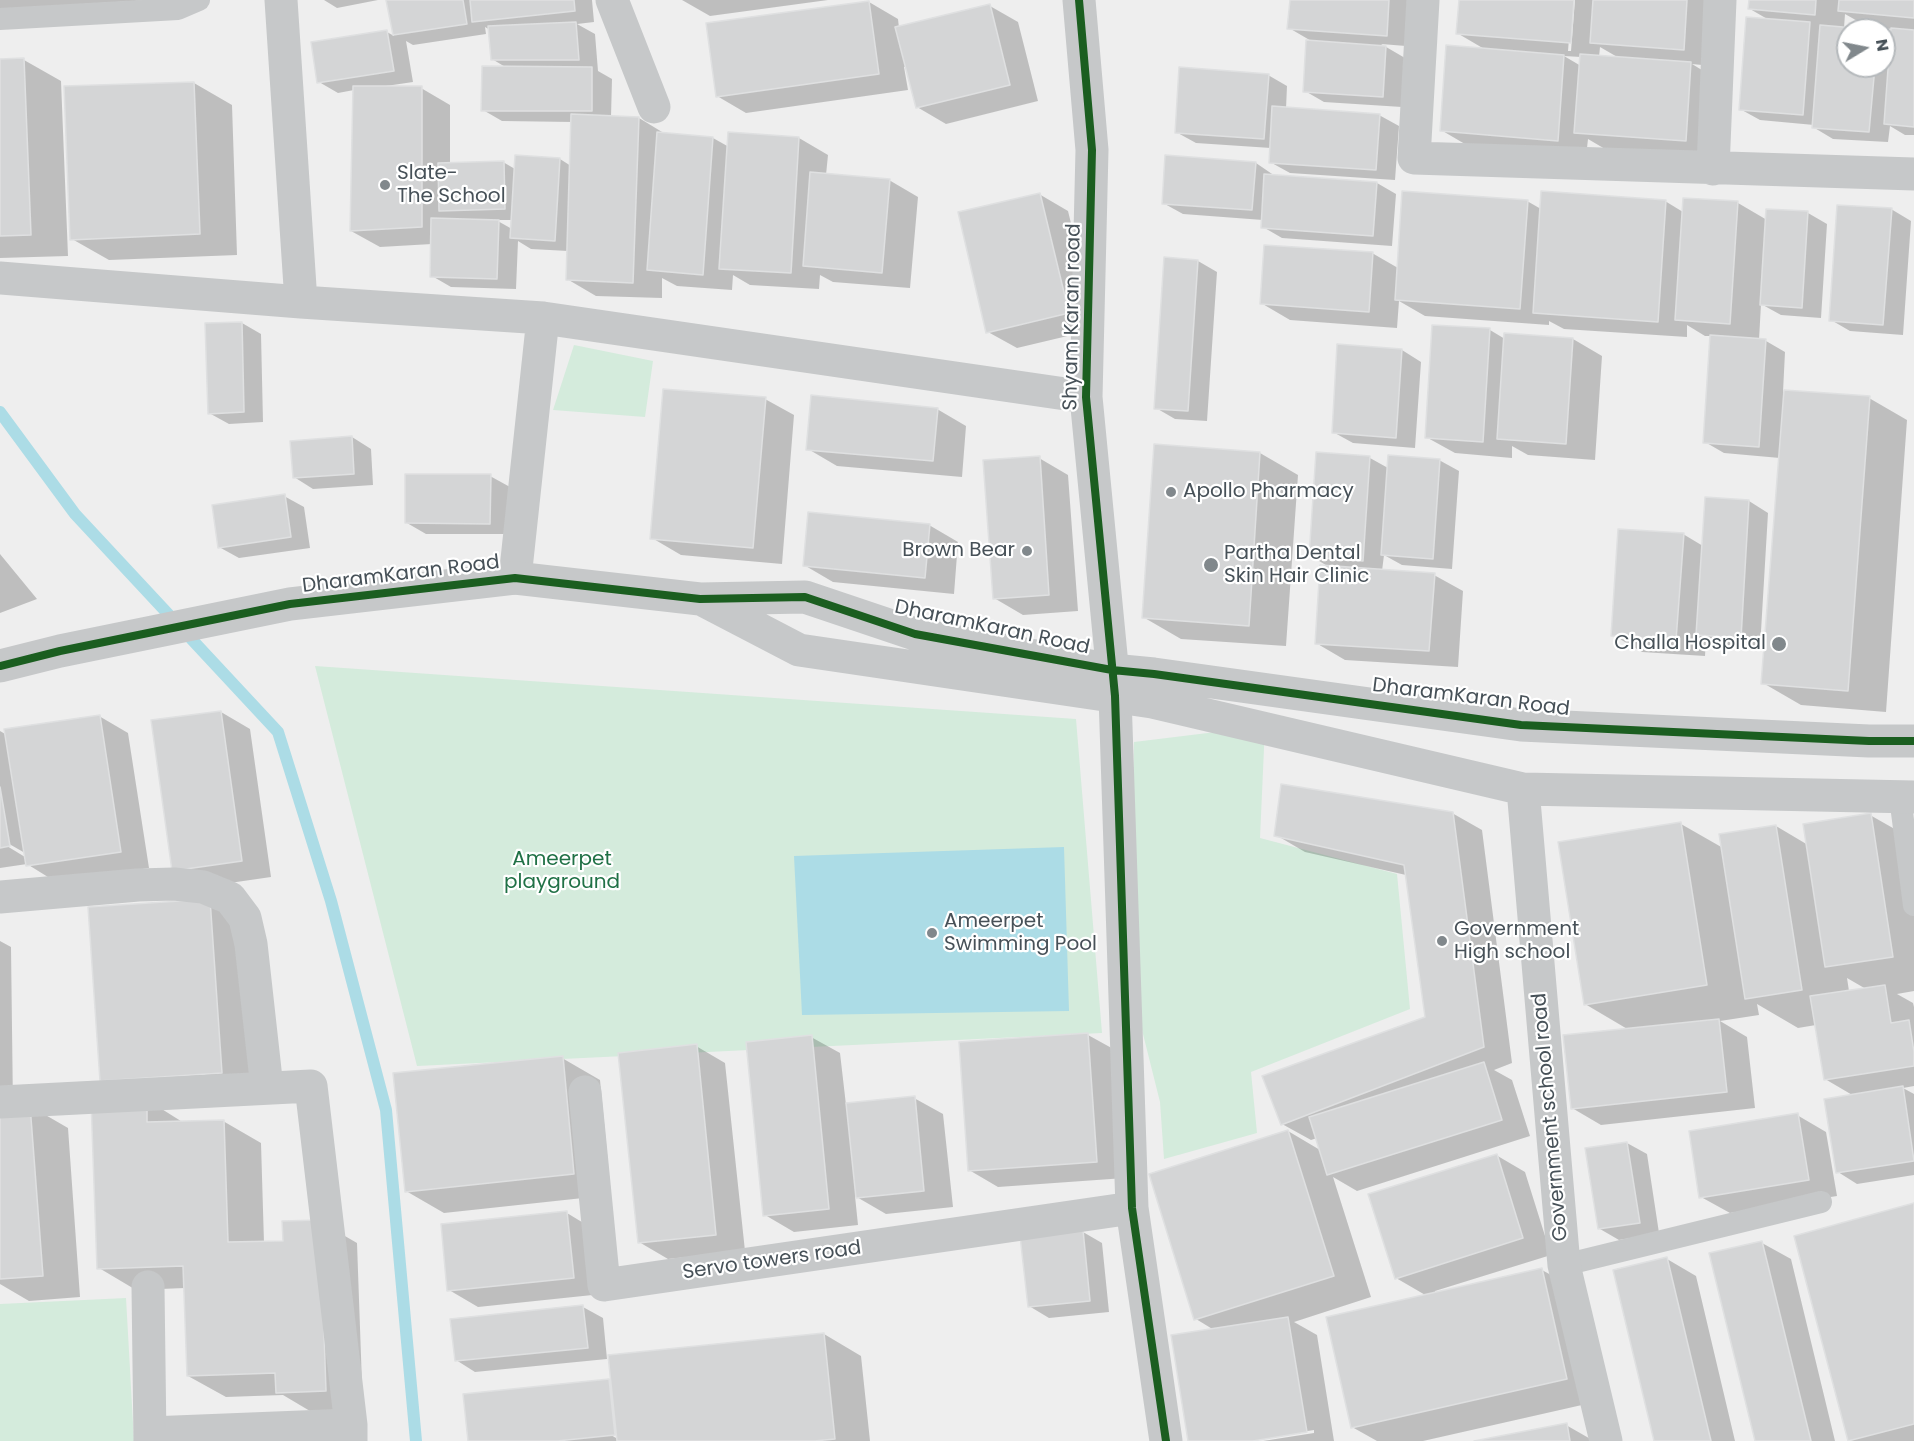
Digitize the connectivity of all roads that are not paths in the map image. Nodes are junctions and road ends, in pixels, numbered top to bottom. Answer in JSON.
{"nodes":[{"id":1,"x":199,"y":0,"type":"edge"},
{"id":2,"x":281,"y":0,"type":"edge"},
{"id":3,"x":612,"y":0,"type":"edge"},
{"id":4,"x":1079,"y":0,"type":"edge"},
{"id":5,"x":1423,"y":0,"type":"edge"},
{"id":6,"x":1720,"y":0,"type":"edge"},
{"id":7,"x":0,"y":19,"type":"edge"},
{"id":8,"x":654,"y":107,"type":"dead end"},
{"id":9,"x":1713,"y":169,"type":"junction"},
{"id":10,"x":1914,"y":174,"type":"edge"},
{"id":11,"x":0,"y":278,"type":"edge"},
{"id":12,"x":301,"y":302,"type":"junction"},
{"id":13,"x":543,"y":318,"type":"junction"},
{"id":14,"x":1086,"y":397,"type":"junction"},
{"id":15,"x":514,"y":578,"type":"junction"},
{"id":16,"x":700,"y":599,"type":"junction"},
{"id":17,"x":0,"y":666,"type":"edge"},
{"id":18,"x":1114,"y":683,"type":"junction"},
{"id":19,"x":1914,"y":741,"type":"edge"},
{"id":20,"x":1523,"y":789,"type":"junction"},
{"id":21,"x":1907,"y":797,"type":"edge"},
{"id":22,"x":0,"y":897,"type":"edge"},
{"id":23,"x":1914,"y":905,"type":"edge"},
{"id":24,"x":267,"y":1088,"type":"junction"},
{"id":25,"x":585,"y":1092,"type":"dead end"},
{"id":26,"x":0,"y":1102,"type":"edge"},
{"id":27,"x":1821,"y":1203,"type":"dead end"},
{"id":28,"x":1132,"y":1208,"type":"junction"},
{"id":29,"x":1564,"y":1265,"type":"junction"},
{"id":30,"x":147,"y":1287,"type":"dead end"},
{"id":31,"x":351,"y":1433,"type":"edge"},
{"id":32,"x":150,"y":1437,"type":"edge"},
{"id":33,"x":1166,"y":1441,"type":"edge"},
{"id":34,"x":1606,"y":1441,"type":"edge"}],
"edges":[{"from":1,"to":7,"type":"lane"},
{"from":2,"to":12,"type":"street"},
{"from":3,"to":8,"type":"street"},
{"from":4,"to":14,"type":"street","name":"Shyam Karan road"},
{"from":5,"to":9,"type":"street"},
{"from":6,"to":9,"type":"street"},
{"from":9,"to":10,"type":"street"},
{"from":11,"to":12,"type":"street"},
{"from":12,"to":13,"type":"street"},
{"from":13,"to":14,"type":"street"},
{"from":13,"to":15,"type":"street"},
{"from":14,"to":18,"type":"street","name":"Shyam Karan road"},
{"from":15,"to":16,"type":"street","name":"DharamKaran Road"},
{"from":15,"to":17,"type":"street","name":"DharamKaran Road"},
{"from":16,"to":18,"type":"street","name":"DharamKaran Road"},
{"from":16,"to":18,"type":"street","name":"DharamKaran Road"},
{"from":18,"to":19,"type":"street","name":"DharamKaran Road"},
{"from":18,"to":20,"type":"street","name":"DharamKaran Road"},
{"from":18,"to":28,"type":"street","name":"Shyam Karan road"},
{"from":20,"to":21,"type":"street","name":"DharamKaran Road"},
{"from":20,"to":29,"type":"street","name":"Government school road"},
{"from":21,"to":23,"type":"lane"},
{"from":22,"to":24,"type":"street"},
{"from":24,"to":26,"type":"street"},
{"from":24,"to":31,"type":"street"},
{"from":25,"to":28,"type":"street","name":"Servo towers road"},
{"from":27,"to":29,"type":"lane"},
{"from":28,"to":33,"type":"street","name":"Shyam Karan road"},
{"from":29,"to":34,"type":"street","name":"Government school road"},
{"from":30,"to":32,"type":"street"},
{"from":31,"to":32,"type":"street"}]}
